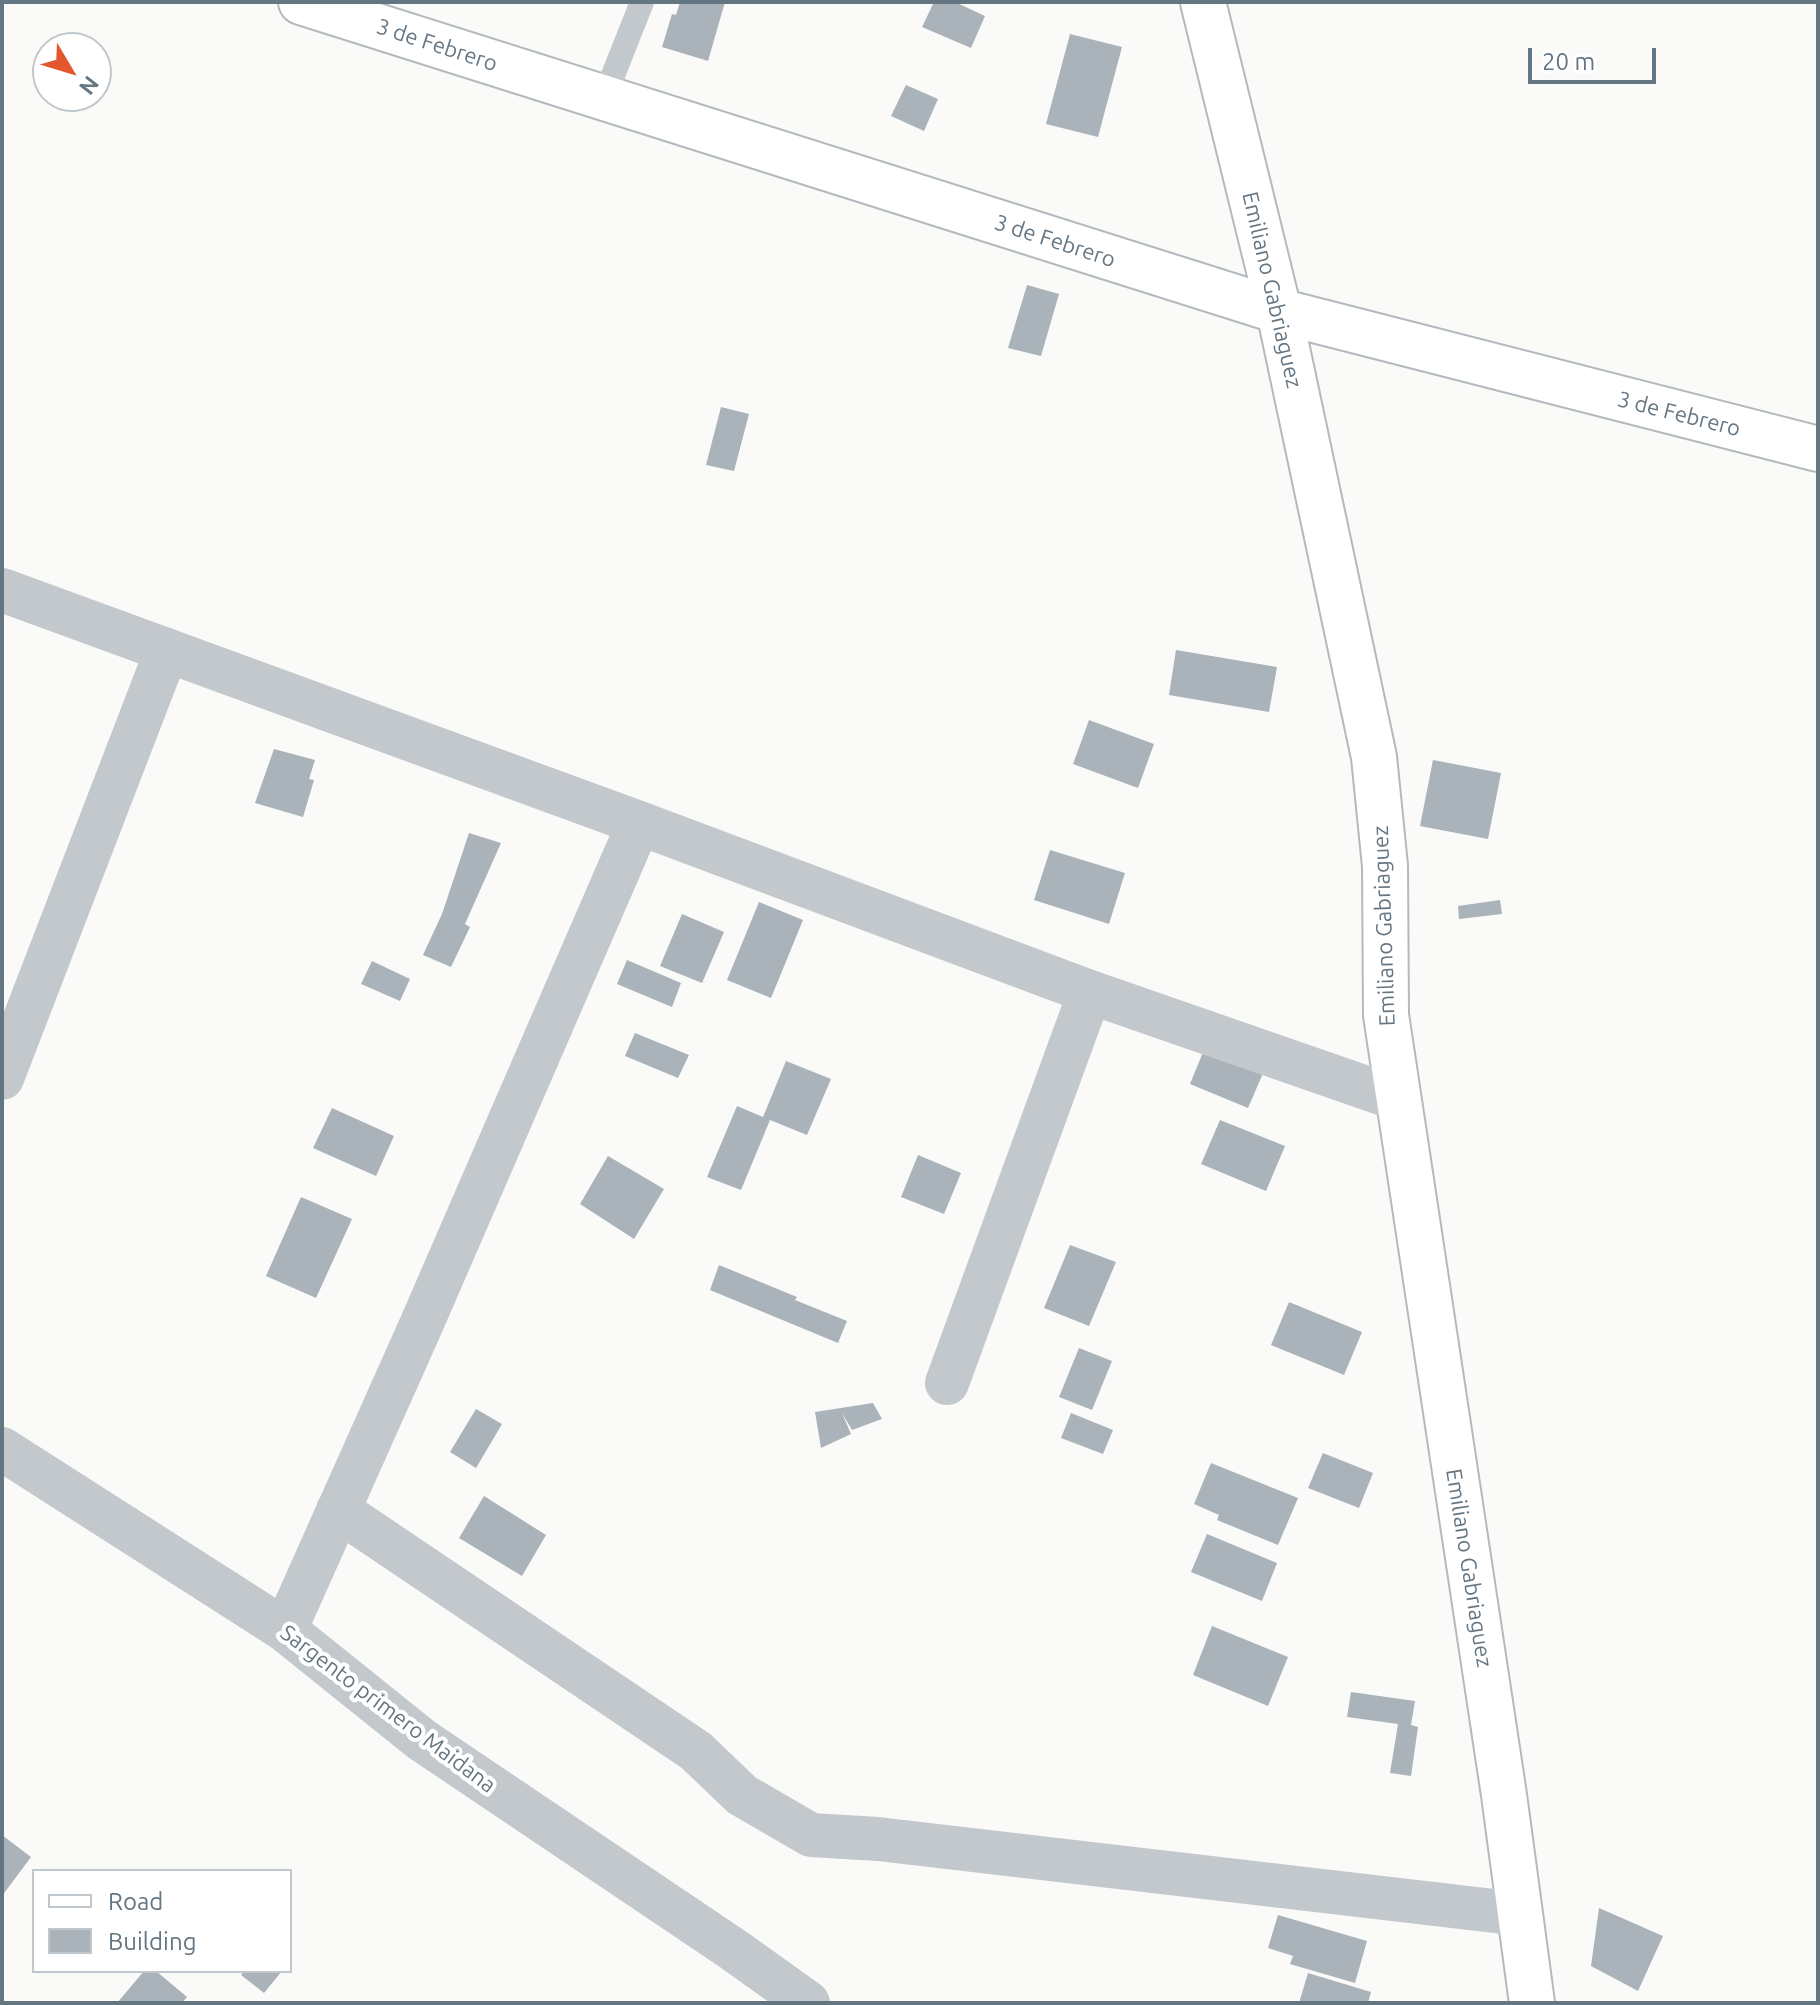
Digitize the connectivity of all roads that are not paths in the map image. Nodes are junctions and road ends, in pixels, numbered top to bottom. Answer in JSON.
{"nodes":[{"id":1,"x":301,"y":2,"type":"edge"},
{"id":2,"x":642,"y":2,"type":"edge"},
{"id":3,"x":1203,"y":2,"type":"edge"},
{"id":4,"x":604,"y":98,"type":"junction"},
{"id":5,"x":1279,"y":311,"type":"junction"},
{"id":6,"x":1818,"y":449,"type":"edge"},
{"id":7,"x":2,"y":590,"type":"edge"},
{"id":8,"x":167,"y":650,"type":"junction"},
{"id":9,"x":639,"y":823,"type":"junction"},
{"id":10,"x":1090,"y":992,"type":"junction"},
{"id":11,"x":2,"y":1078,"type":"edge"},
{"id":12,"x":1398,"y":1099,"type":"junction"},
{"id":13,"x":947,"y":1383,"type":"dead end"},
{"id":14,"x":2,"y":1449,"type":"edge"},
{"id":15,"x":338,"y":1510,"type":"junction"},
{"id":16,"x":285,"y":1630,"type":"junction"},
{"id":17,"x":1520,"y":1914,"type":"junction"},
{"id":18,"x":808,"y":2003,"type":"edge"},
{"id":19,"x":1532,"y":2003,"type":"edge"}],
"edges":[{"from":1,"to":4,"type":"main road","name":"3 de Febrero"},
{"from":2,"to":4,"type":"lane"},
{"from":3,"to":5,"type":"main road","name":"Emiliano Gabriaguez"},
{"from":4,"to":5,"type":"main road","name":"3 de Febrero"},
{"from":5,"to":6,"type":"main road","name":"3 de Febrero"},
{"from":5,"to":12,"type":"main road","name":"Emiliano Gabriaguez"},
{"from":7,"to":8,"type":"street"},
{"from":8,"to":9,"type":"street"},
{"from":8,"to":11,"type":"street"},
{"from":9,"to":10,"type":"street"},
{"from":9,"to":15,"type":"street"},
{"from":10,"to":12,"type":"street"},
{"from":10,"to":13,"type":"street"},
{"from":12,"to":17,"type":"main road","name":"Emiliano Gabriaguez"},
{"from":14,"to":16,"type":"street","name":"Sargento primero Maidana"},
{"from":15,"to":16,"type":"street"},
{"from":15,"to":17,"type":"street"},
{"from":16,"to":18,"type":"street","name":"Sargento primero Maidana"},
{"from":17,"to":19,"type":"main road","name":"Emiliano Gabriaguez"}]}
